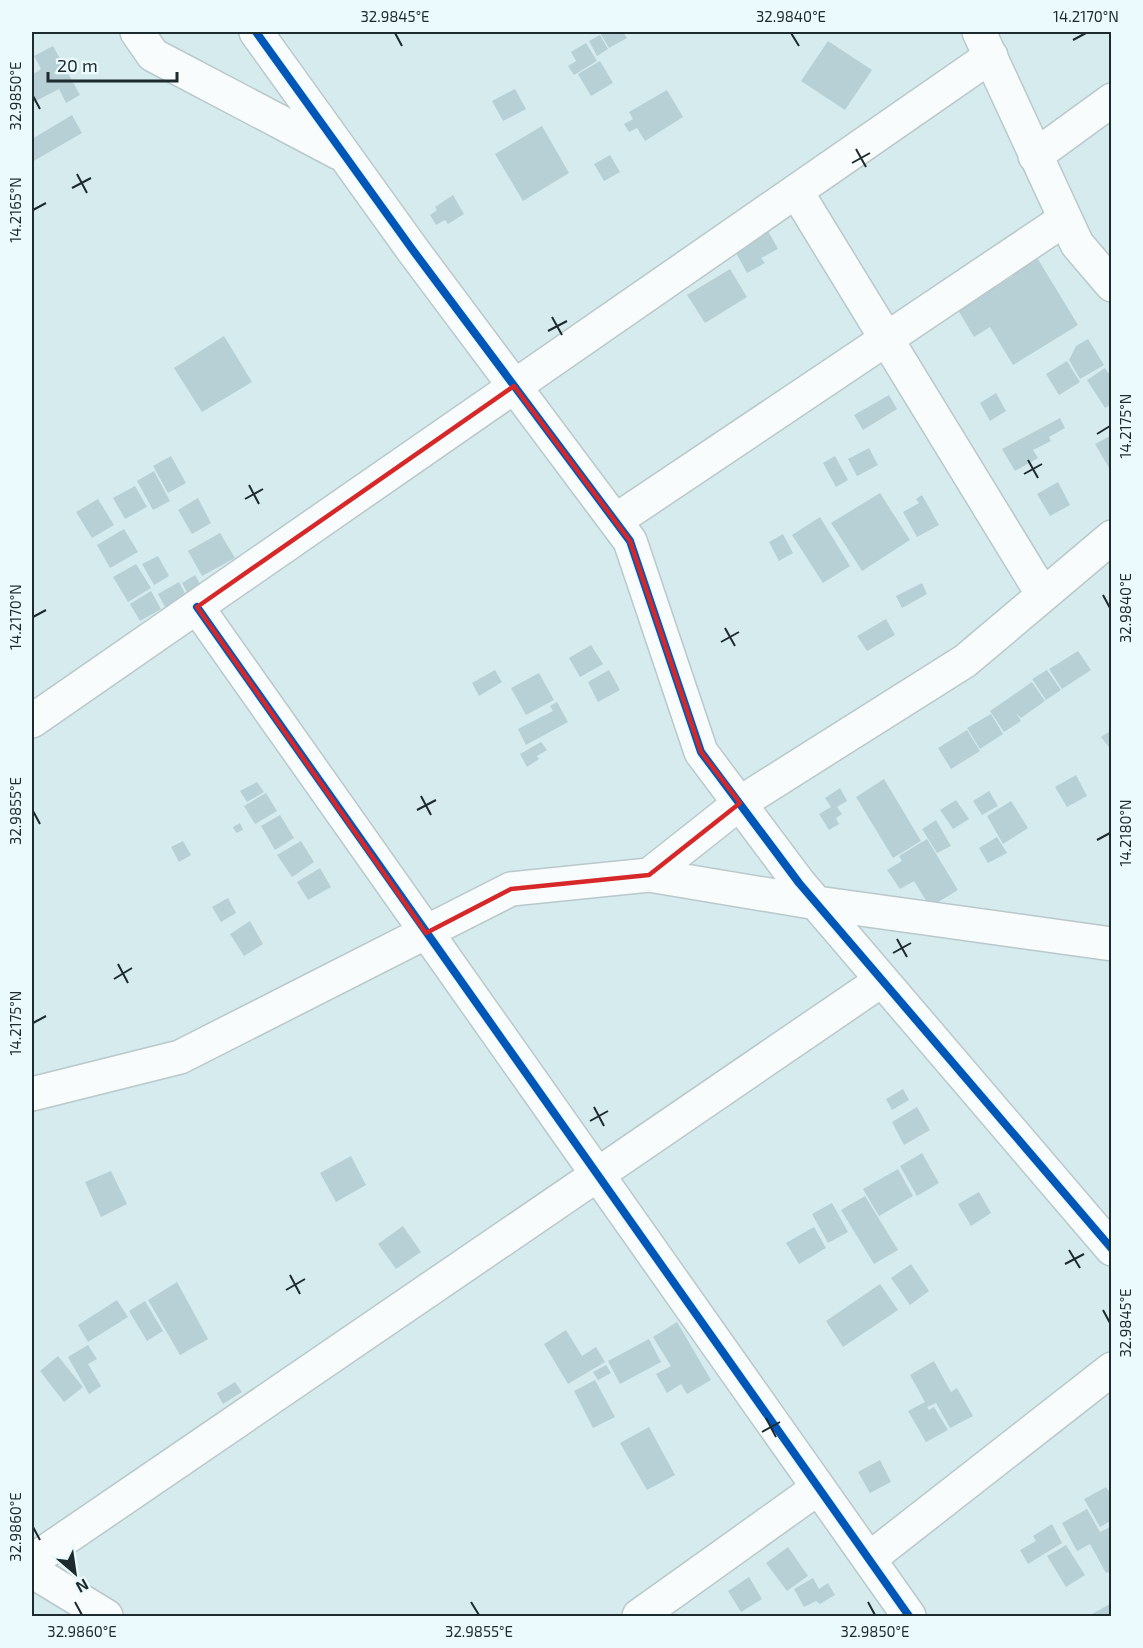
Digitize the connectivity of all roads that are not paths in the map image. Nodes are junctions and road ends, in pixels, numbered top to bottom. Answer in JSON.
{"nodes":[{"id":1,"x":137,"y":32,"type":"edge"},
{"id":2,"x":256,"y":32,"type":"edge"},
{"id":3,"x":985,"y":44,"type":"edge"},
{"id":4,"x":1112,"y":100,"type":"edge"},
{"id":5,"x":1035,"y":156,"type":"junction"},
{"id":6,"x":346,"y":157,"type":"junction"},
{"id":7,"x":796,"y":191,"type":"junction"},
{"id":8,"x":1065,"y":219,"type":"junction"},
{"id":9,"x":1112,"y":285,"type":"edge"},
{"id":10,"x":886,"y":339,"type":"junction"},
{"id":11,"x":514,"y":386,"type":"junction"},
{"id":12,"x":615,"y":521,"type":"junction"},
{"id":13,"x":1112,"y":537,"type":"edge"},
{"id":14,"x":1042,"y":595,"type":"junction"},
{"id":15,"x":196,"y":607,"type":"junction"},
{"id":16,"x":32,"y":721,"type":"edge"},
{"id":17,"x":740,"y":803,"type":"junction"},
{"id":18,"x":649,"y":875,"type":"junction"},
{"id":19,"x":817,"y":903,"type":"junction"},
{"id":20,"x":426,"y":933,"type":"junction"},
{"id":21,"x":1112,"y":944,"type":"edge"},
{"id":22,"x":882,"y":980,"type":"junction"},
{"id":23,"x":32,"y":1094,"type":"edge"},
{"id":24,"x":597,"y":1174,"type":"junction"},
{"id":25,"x":1112,"y":1249,"type":"edge"},
{"id":26,"x":1112,"y":1369,"type":"edge"},
{"id":27,"x":818,"y":1488,"type":"junction"},
{"id":28,"x":869,"y":1559,"type":"junction"},
{"id":29,"x":32,"y":1561,"type":"edge"},
{"id":30,"x":32,"y":1571,"type":"edge"},
{"id":31,"x":106,"y":1617,"type":"edge"},
{"id":32,"x":639,"y":1617,"type":"edge"},
{"id":33,"x":909,"y":1617,"type":"edge"}],
"edges":[{"from":1,"to":6,"type":"street"},
{"from":2,"to":6,"type":"street"},
{"from":3,"to":5,"type":"street"},
{"from":3,"to":7,"type":"street"},
{"from":4,"to":5,"type":"street"},
{"from":5,"to":8,"type":"street"},
{"from":6,"to":11,"type":"street"},
{"from":7,"to":10,"type":"street"},
{"from":7,"to":11,"type":"street"},
{"from":8,"to":9,"type":"street"},
{"from":8,"to":10,"type":"street"},
{"from":10,"to":12,"type":"street"},
{"from":10,"to":14,"type":"street"},
{"from":11,"to":12,"type":"street"},
{"from":11,"to":15,"type":"street"},
{"from":12,"to":17,"type":"street"},
{"from":13,"to":14,"type":"street"},
{"from":14,"to":17,"type":"street"},
{"from":15,"to":16,"type":"street"},
{"from":15,"to":20,"type":"street"},
{"from":17,"to":18,"type":"street"},
{"from":17,"to":19,"type":"street"},
{"from":18,"to":19,"type":"street"},
{"from":18,"to":20,"type":"street"},
{"from":19,"to":21,"type":"street"},
{"from":19,"to":22,"type":"street"},
{"from":20,"to":23,"type":"street"},
{"from":20,"to":24,"type":"street"},
{"from":22,"to":24,"type":"street"},
{"from":22,"to":25,"type":"street"},
{"from":24,"to":27,"type":"street"},
{"from":24,"to":29,"type":"street"},
{"from":26,"to":28,"type":"street"},
{"from":27,"to":28,"type":"street"},
{"from":27,"to":32,"type":"street"},
{"from":28,"to":33,"type":"street"},
{"from":30,"to":31,"type":"street"}]}
